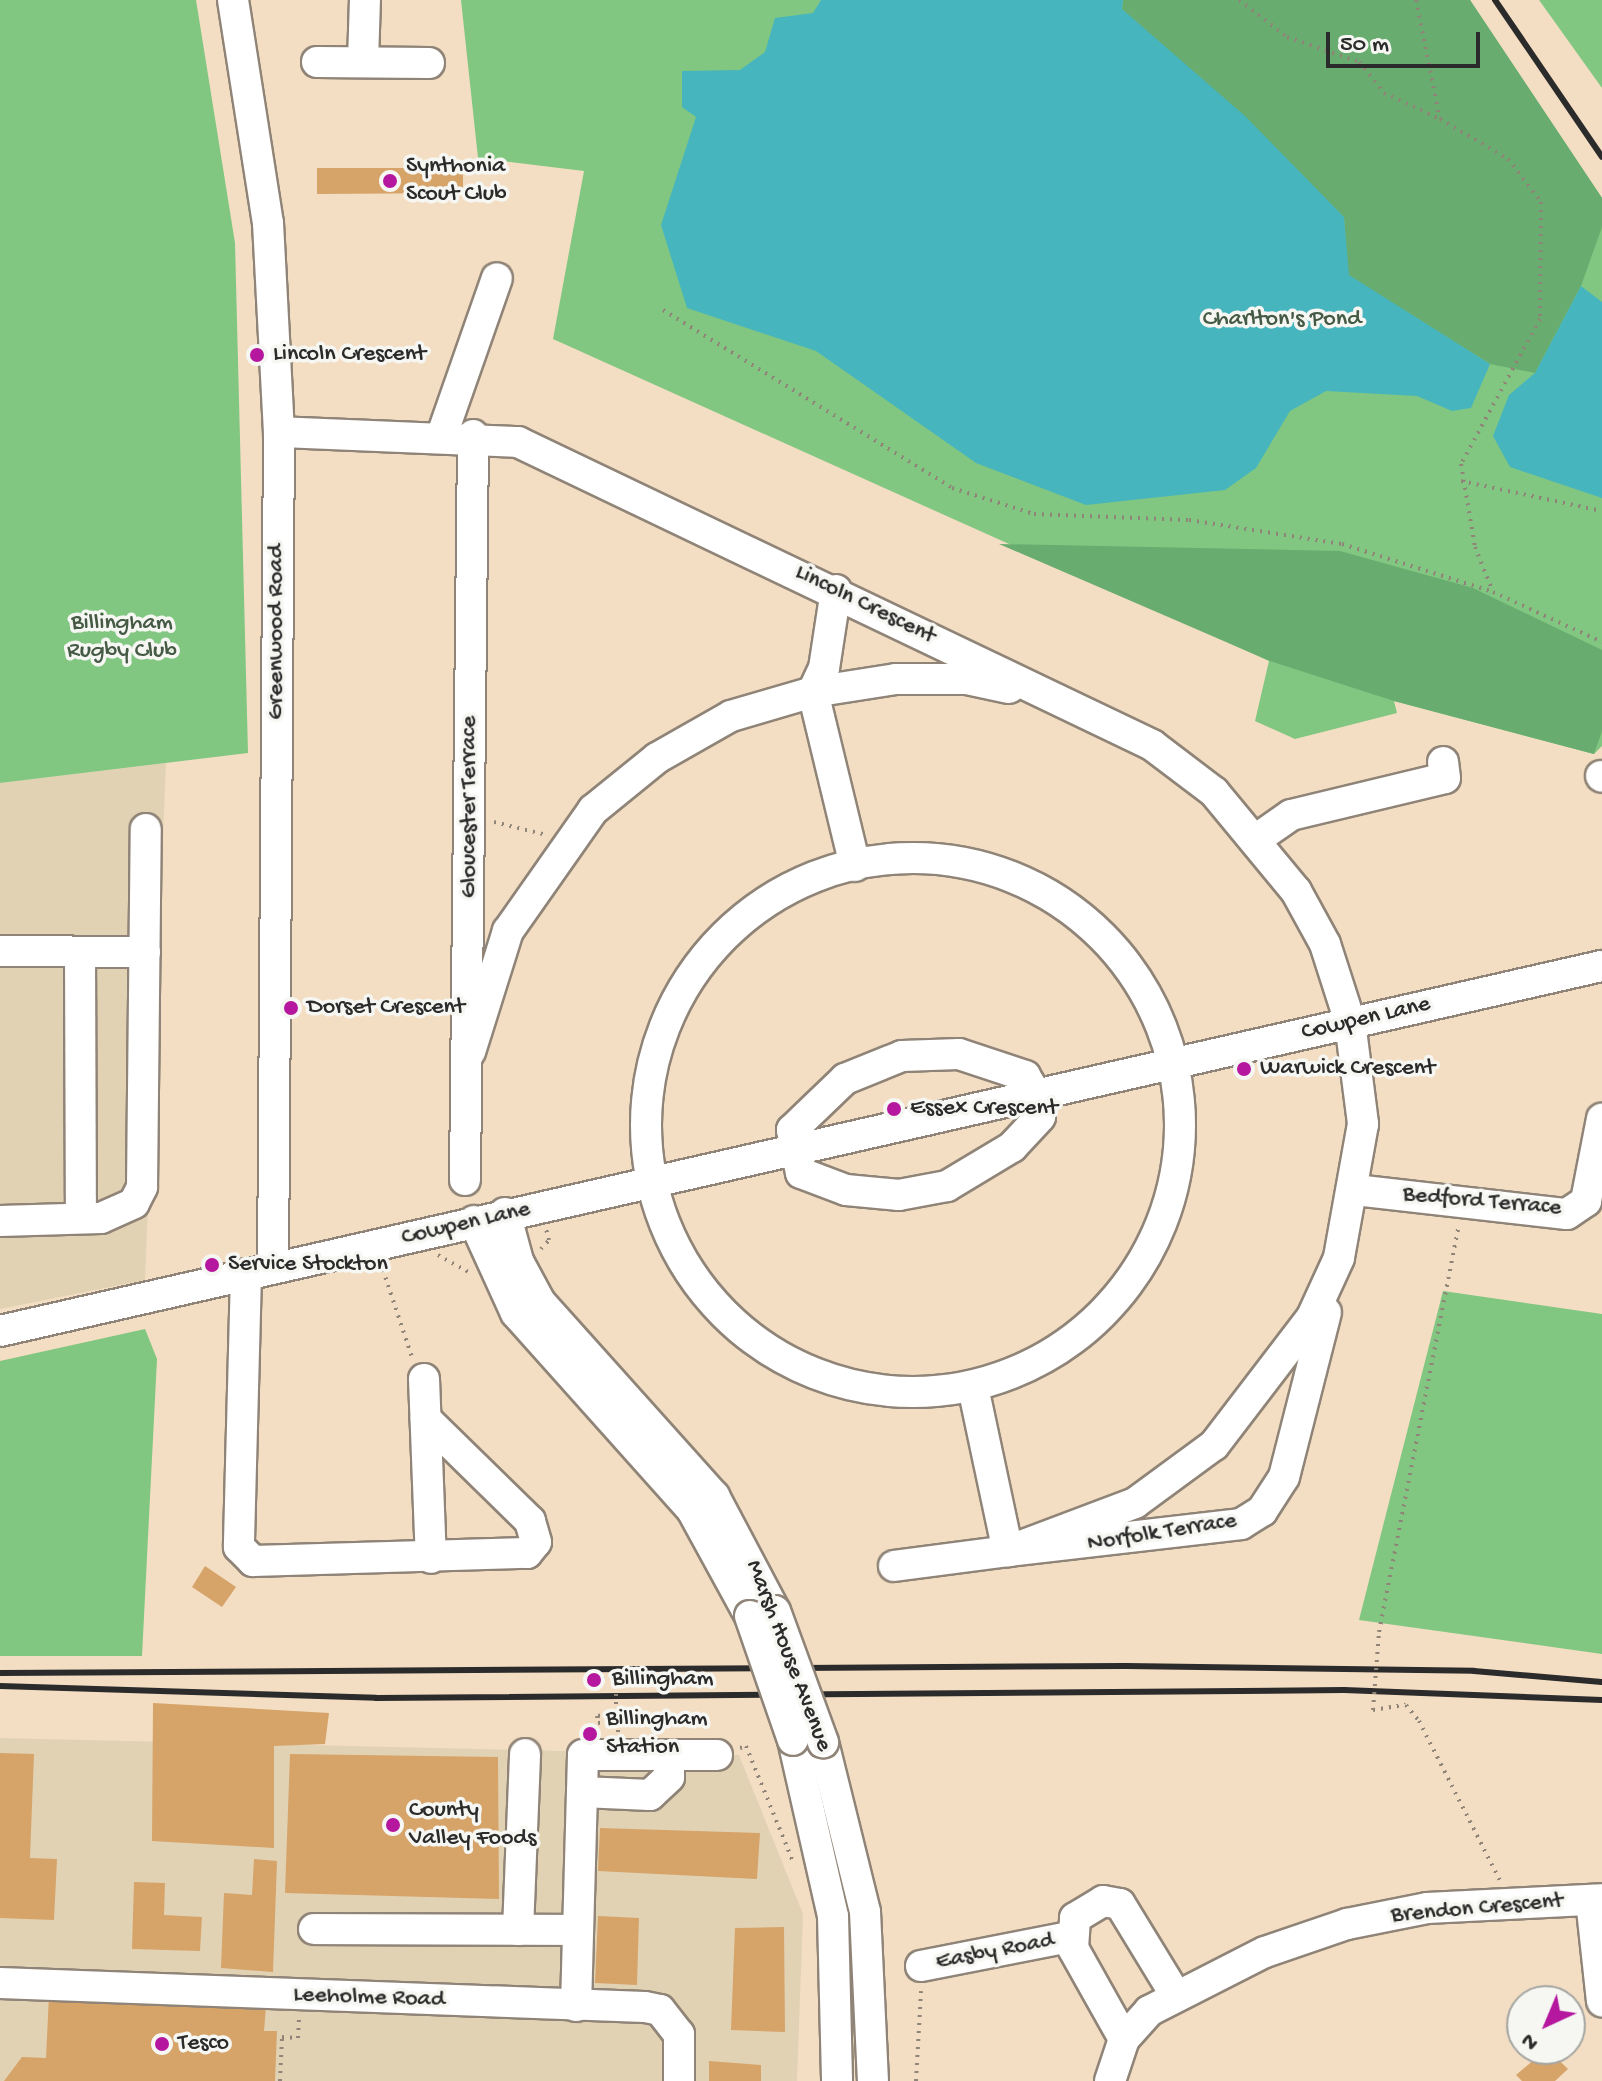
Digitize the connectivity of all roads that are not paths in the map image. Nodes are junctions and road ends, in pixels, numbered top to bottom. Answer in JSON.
{"nodes":[{"id":1,"x":233,"y":0,"type":"edge"},
{"id":2,"x":365,"y":0,"type":"edge"},
{"id":3,"x":317,"y":62,"type":"dead end"},
{"id":4,"x":363,"y":62,"type":"junction"},
{"id":5,"x":429,"y":63,"type":"dead end"},
{"id":6,"x":498,"y":274,"type":"dead end"},
{"id":7,"x":279,"y":432,"type":"junction"},
{"id":8,"x":442,"y":435,"type":"junction"},
{"id":9,"x":473,"y":435,"type":"junction"},
{"id":10,"x":836,"y":590,"type":"junction"},
{"id":11,"x":813,"y":692,"type":"junction"},
{"id":12,"x":1054,"y":697,"type":"junction"},
{"id":13,"x":1443,"y":762,"type":"dead end"},
{"id":14,"x":146,"y":829,"type":"dead end"},
{"id":15,"x":1258,"y":838,"type":"junction"},
{"id":16,"x":855,"y":866,"type":"junction"},
{"id":17,"x":469,"y":920,"type":"junction"},
{"id":18,"x":508,"y":931,"type":"junction"},
{"id":19,"x":0,"y":951,"type":"edge"},
{"id":20,"x":145,"y":952,"type":"junction"},
{"id":21,"x":80,"y":953,"type":"junction"},
{"id":22,"x":1602,"y":966,"type":"edge"},
{"id":23,"x":1350,"y":1022,"type":"junction"},
{"id":24,"x":470,"y":1052,"type":"junction"},
{"id":25,"x":1171,"y":1063,"type":"junction"},
{"id":26,"x":1036,"y":1094,"type":"junction"},
{"id":27,"x":1602,"y":1119,"type":"edge"},
{"id":28,"x":793,"y":1150,"type":"junction"},
{"id":29,"x":465,"y":1180,"type":"dead end"},
{"id":30,"x":650,"y":1183,"type":"junction"},
{"id":31,"x":1355,"y":1190,"type":"junction"},
{"id":32,"x":1594,"y":1208,"type":"edge"},
{"id":33,"x":505,"y":1213,"type":"junction"},
{"id":34,"x":81,"y":1218,"type":"junction"},
{"id":35,"x":0,"y":1221,"type":"edge"},
{"id":36,"x":474,"y":1221,"type":"junction"},
{"id":37,"x":1339,"y":1258,"type":"junction"},
{"id":38,"x":259,"y":1271,"type":"junction"},
{"id":39,"x":0,"y":1331,"type":"edge"},
{"id":40,"x":424,"y":1379,"type":"road end"},
{"id":41,"x":973,"y":1387,"type":"junction"},
{"id":42,"x":426,"y":1419,"type":"junction"},
{"id":43,"x":1008,"y":1551,"type":"junction"},
{"id":44,"x":431,"y":1558,"type":"junction"},
{"id":45,"x":894,"y":1566,"type":"dead end"},
{"id":46,"x":762,"y":1614,"type":"junction"},
{"id":47,"x":808,"y":1741,"type":"junction"},
{"id":48,"x":525,"y":1754,"type":"dead end"},
{"id":49,"x":669,"y":1755,"type":"junction"},
{"id":50,"x":717,"y":1755,"type":"dead end"},
{"id":51,"x":582,"y":1792,"type":"junction"},
{"id":52,"x":1597,"y":1899,"type":"edge"},
{"id":53,"x":314,"y":1929,"type":"dead end"},
{"id":54,"x":518,"y":1930,"type":"junction"},
{"id":55,"x":578,"y":1930,"type":"junction"},
{"id":56,"x":1069,"y":1937,"type":"junction"},
{"id":57,"x":921,"y":1963,"type":"road end"},
{"id":58,"x":0,"y":1983,"type":"edge"},
{"id":59,"x":1175,"y":1994,"type":"junction"},
{"id":60,"x":1602,"y":2001,"type":"edge"},
{"id":61,"x":576,"y":2006,"type":"junction"},
{"id":62,"x":1124,"y":2039,"type":"junction"},
{"id":63,"x":679,"y":2081,"type":"edge"},
{"id":64,"x":837,"y":2081,"type":"edge"},
{"id":65,"x":873,"y":2081,"type":"edge"},
{"id":66,"x":1110,"y":2081,"type":"edge"}],
"edges":[{"from":1,"to":7,"type":"street","name":"Greenwood Road"},
{"from":2,"to":4,"type":"street"},
{"from":3,"to":4,"type":"street"},
{"from":4,"to":5,"type":"street"},
{"from":6,"to":8,"type":"street"},
{"from":7,"to":8,"type":"street","name":"Lincoln Crescent"},
{"from":7,"to":38,"type":"street","name":"Greenwood Road"},
{"from":8,"to":9,"type":"street","name":"Lincoln Crescent"},
{"from":9,"to":10,"type":"street","name":"Lincoln Crescent"},
{"from":9,"to":17,"type":"street","name":"Gloucester Terrace"},
{"from":10,"to":11,"type":"street"},
{"from":10,"to":12,"type":"street","name":"Lincoln Crescent"},
{"from":11,"to":12,"type":"street"},
{"from":11,"to":16,"type":"street"},
{"from":11,"to":18,"type":"street"},
{"from":12,"to":15,"type":"street","name":"Lincoln Crescent"},
{"from":13,"to":15,"type":"street"},
{"from":14,"to":20,"type":"street"},
{"from":15,"to":23,"type":"street","name":"Lincoln Crescent"},
{"from":16,"to":25,"type":"street"},
{"from":16,"to":30,"type":"street"},
{"from":17,"to":18,"type":"street"},
{"from":17,"to":24,"type":"street","name":"Gloucester Terrace"},
{"from":18,"to":24,"type":"street"},
{"from":19,"to":21,"type":"street"},
{"from":20,"to":21,"type":"street"},
{"from":20,"to":34,"type":"street"},
{"from":21,"to":34,"type":"street"},
{"from":22,"to":23,"type":"street","name":"Cowpen Lane"},
{"from":23,"to":25,"type":"street","name":"Cowpen Lane"},
{"from":23,"to":31,"type":"street"},
{"from":24,"to":29,"type":"street","name":"Gloucester Terrace"},
{"from":25,"to":26,"type":"street","name":"Cowpen Lane"},
{"from":25,"to":41,"type":"street"},
{"from":26,"to":28,"type":"street","name":"Cowpen Lane"},
{"from":26,"to":28,"type":"street"},
{"from":26,"to":28,"type":"street"},
{"from":27,"to":32,"type":"street"},
{"from":28,"to":30,"type":"street","name":"Cowpen Lane"},
{"from":30,"to":33,"type":"street","name":"Cowpen Lane"},
{"from":30,"to":41,"type":"street"},
{"from":31,"to":32,"type":"street","name":"Bedford Terrace"},
{"from":31,"to":37,"type":"street"},
{"from":33,"to":36,"type":"street","name":"Cowpen Lane"},
{"from":33,"to":46,"type":"street","name":"Marsh House Avenue"},
{"from":34,"to":35,"type":"street"},
{"from":36,"to":38,"type":"street","name":"Cowpen Lane"},
{"from":36,"to":46,"type":"street","name":"Marsh House Avenue"},
{"from":37,"to":43,"type":"street"},
{"from":37,"to":43,"type":"street","name":"Norfolk Terrace"},
{"from":38,"to":39,"type":"street","name":"Cowpen Lane"},
{"from":38,"to":44,"type":"street"},
{"from":40,"to":42,"type":"street"},
{"from":41,"to":43,"type":"street"},
{"from":42,"to":44,"type":"street"},
{"from":42,"to":44,"type":"street"},
{"from":43,"to":45,"type":"street"},
{"from":46,"to":47,"type":"street","name":"Marsh House Avenue","bridge":true},
{"from":47,"to":64,"type":"street","name":"Marsh House Avenue"},
{"from":47,"to":65,"type":"street","name":"Marsh House Avenue"},
{"from":48,"to":54,"type":"street"},
{"from":49,"to":50,"type":"street"},
{"from":49,"to":51,"type":"street"},
{"from":49,"to":51,"type":"street"},
{"from":51,"to":55,"type":"street"},
{"from":52,"to":59,"type":"street","name":"Brendon Crescent"},
{"from":52,"to":60,"type":"street"},
{"from":53,"to":54,"type":"street"},
{"from":54,"to":55,"type":"street"},
{"from":55,"to":61,"type":"street"},
{"from":56,"to":57,"type":"street","name":"Easby Road"},
{"from":56,"to":59,"type":"street"},
{"from":56,"to":62,"type":"street"},
{"from":58,"to":61,"type":"street","name":"Leeholme Road"},
{"from":59,"to":62,"type":"street","name":"Brendon Crescent"},
{"from":61,"to":63,"type":"street","name":"Leeholme Road"},
{"from":62,"to":66,"type":"street"}]}
